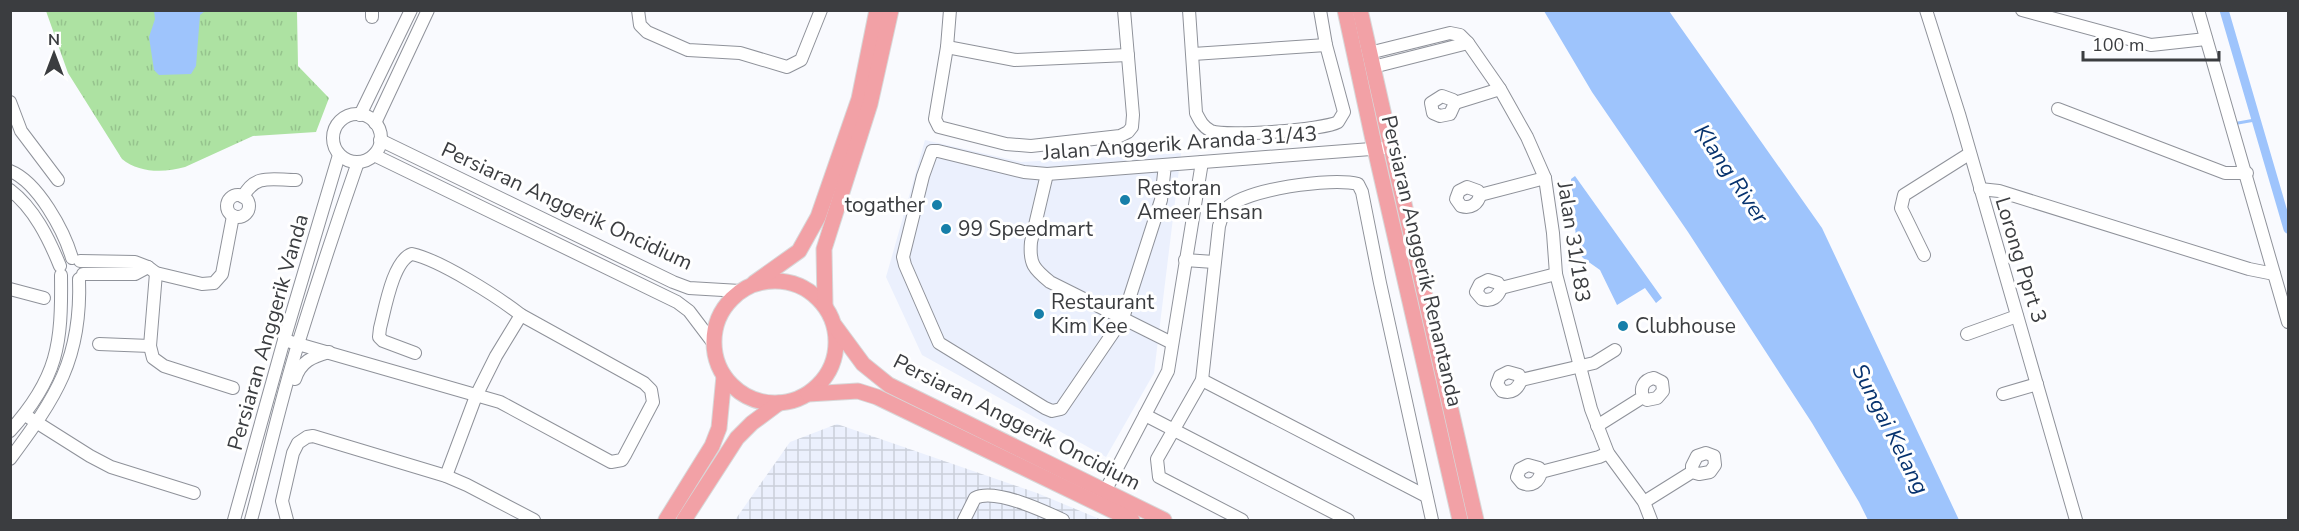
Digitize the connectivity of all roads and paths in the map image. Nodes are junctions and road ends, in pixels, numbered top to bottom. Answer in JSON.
{"nodes":[{"id":1,"x":411,"y":10,"type":"edge"},
{"id":2,"x":428,"y":10,"type":"edge"},
{"id":3,"x":638,"y":10,"type":"edge"},
{"id":4,"x":821,"y":10,"type":"edge"},
{"id":5,"x":877,"y":10,"type":"edge"},
{"id":6,"x":891,"y":10,"type":"edge"},
{"id":7,"x":950,"y":10,"type":"edge"},
{"id":8,"x":1124,"y":10,"type":"edge"},
{"id":9,"x":1189,"y":10,"type":"edge"},
{"id":10,"x":1320,"y":10,"type":"edge"},
{"id":11,"x":1345,"y":10,"type":"edge"},
{"id":12,"x":1360,"y":10,"type":"edge"},
{"id":13,"x":1926,"y":10,"type":"edge"},
{"id":14,"x":2022,"y":10,"type":"edge"},
{"id":15,"x":2198,"y":10,"type":"edge"},
{"id":16,"x":2206,"y":39,"type":"junction"},
{"id":17,"x":1468,"y":43,"type":"junction"},
{"id":18,"x":1326,"y":45,"type":"junction"},
{"id":19,"x":1403,"y":45,"type":"junction"},
{"id":20,"x":947,"y":47,"type":"junction"},
{"id":21,"x":1193,"y":54,"type":"junction"},
{"id":22,"x":1128,"y":56,"type":"junction"},
{"id":23,"x":1407,"y":58,"type":"junction"},
{"id":24,"x":1371,"y":60,"type":"junction"},
{"id":25,"x":1500,"y":89,"type":"junction"},
{"id":26,"x":10,"y":102,"type":"edge"},
{"id":27,"x":1455,"y":103,"type":"dead end"},
{"id":28,"x":2058,"y":109,"type":"dead end"},
{"id":29,"x":360,"y":115,"type":"junction"},
{"id":30,"x":375,"y":123,"type":"junction"},
{"id":31,"x":380,"y":140,"type":"junction"},
{"id":32,"x":1391,"y":147,"type":"junction"},
{"id":33,"x":1375,"y":149,"type":"junction"},
{"id":34,"x":1969,"y":154,"type":"junction"},
{"id":35,"x":339,"y":155,"type":"junction"},
{"id":36,"x":374,"y":155,"type":"junction"},
{"id":37,"x":10,"y":161,"type":"edge"},
{"id":38,"x":358,"y":162,"type":"junction"},
{"id":39,"x":1203,"y":162,"type":"junction"},
{"id":40,"x":1166,"y":165,"type":"junction"},
{"id":41,"x":14,"y":172,"type":"edge"},
{"id":42,"x":2247,"y":173,"type":"junction"},
{"id":43,"x":1047,"y":174,"type":"junction"},
{"id":44,"x":1545,"y":178,"type":"junction"},
{"id":45,"x":58,"y":180,"type":"dead end"},
{"id":46,"x":296,"y":180,"type":"dead end"},
{"id":47,"x":1980,"y":189,"type":"junction"},
{"id":48,"x":10,"y":190,"type":"edge"},
{"id":49,"x":1480,"y":195,"type":"dead end"},
{"id":50,"x":1924,"y":255,"type":"dead end"},
{"id":51,"x":1185,"y":260,"type":"junction"},
{"id":52,"x":1214,"y":262,"type":"junction"},
{"id":53,"x":78,"y":268,"type":"junction"},
{"id":54,"x":152,"y":270,"type":"junction"},
{"id":55,"x":61,"y":271,"type":"junction"},
{"id":56,"x":1556,"y":274,"type":"junction"},
{"id":57,"x":2274,"y":274,"type":"junction"},
{"id":58,"x":746,"y":288,"type":"junction"},
{"id":59,"x":1501,"y":288,"type":"dead end"},
{"id":60,"x":10,"y":289,"type":"edge"},
{"id":61,"x":44,"y":298,"type":"dead end"},
{"id":62,"x":825,"y":305,"type":"junction"},
{"id":63,"x":311,"y":308,"type":"junction"},
{"id":64,"x":521,"y":315,"type":"junction"},
{"id":65,"x":2017,"y":316,"type":"junction"},
{"id":66,"x":1123,"y":318,"type":"junction"},
{"id":67,"x":2289,"y":322,"type":"edge"},
{"id":68,"x":835,"y":326,"type":"junction"},
{"id":69,"x":1967,"y":334,"type":"dead end"},
{"id":70,"x":284,"y":340,"type":"junction"},
{"id":71,"x":1172,"y":343,"type":"junction"},
{"id":72,"x":99,"y":344,"type":"dead end"},
{"id":73,"x":298,"y":344,"type":"junction"},
{"id":74,"x":714,"y":344,"type":"junction"},
{"id":75,"x":150,"y":346,"type":"junction"},
{"id":76,"x":1615,"y":350,"type":"dead end"},
{"id":77,"x":330,"y":352,"type":"junction"},
{"id":78,"x":415,"y":353,"type":"dead end"},
{"id":79,"x":1580,"y":366,"type":"junction"},
{"id":80,"x":724,"y":376,"type":"junction"},
{"id":81,"x":1202,"y":380,"type":"junction"},
{"id":82,"x":1521,"y":380,"type":"dead end"},
{"id":83,"x":2037,"y":384,"type":"junction"},
{"id":84,"x":233,"y":388,"type":"dead end"},
{"id":85,"x":807,"y":394,"type":"junction"},
{"id":86,"x":2003,"y":394,"type":"dead end"},
{"id":87,"x":284,"y":395,"type":"junction"},
{"id":88,"x":476,"y":396,"type":"junction"},
{"id":89,"x":1643,"y":397,"type":"dead end"},
{"id":90,"x":778,"y":403,"type":"junction"},
{"id":91,"x":25,"y":415,"type":"junction"},
{"id":92,"x":1145,"y":415,"type":"junction"},
{"id":93,"x":38,"y":422,"type":"junction"},
{"id":94,"x":1597,"y":426,"type":"junction"},
{"id":95,"x":1174,"y":430,"type":"junction"},
{"id":96,"x":10,"y":431,"type":"edge"},
{"id":97,"x":1608,"y":453,"type":"junction"},
{"id":98,"x":10,"y":459,"type":"edge"},
{"id":99,"x":1541,"y":472,"type":"dead end"},
{"id":100,"x":1692,"y":472,"type":"dead end"},
{"id":101,"x":446,"y":476,"type":"junction"},
{"id":102,"x":194,"y":493,"type":"dead end"},
{"id":103,"x":1426,"y":496,"type":"junction"},
{"id":104,"x":1102,"y":497,"type":"junction"},
{"id":105,"x":1644,"y":502,"type":"junction"},
{"id":106,"x":234,"y":520,"type":"edge"},
{"id":107,"x":252,"y":520,"type":"edge"},
{"id":108,"x":287,"y":520,"type":"edge"},
{"id":109,"x":534,"y":520,"type":"edge"},
{"id":110,"x":666,"y":520,"type":"edge"},
{"id":111,"x":684,"y":520,"type":"edge"},
{"id":112,"x":964,"y":520,"type":"edge"},
{"id":113,"x":1063,"y":520,"type":"edge"},
{"id":114,"x":1132,"y":520,"type":"edge"},
{"id":115,"x":1164,"y":520,"type":"edge"},
{"id":116,"x":1242,"y":520,"type":"edge"},
{"id":117,"x":1348,"y":520,"type":"edge"},
{"id":118,"x":1432,"y":520,"type":"edge"},
{"id":119,"x":1460,"y":520,"type":"edge"},
{"id":120,"x":1476,"y":520,"type":"edge"},
{"id":121,"x":1652,"y":520,"type":"edge"},
{"id":122,"x":2076,"y":520,"type":"edge"}],
"edges":[{"from":1,"to":29,"type":"street"},
{"from":2,"to":30,"type":"street"},
{"from":3,"to":4,"type":"street"},
{"from":5,"to":58,"type":"main road"},
{"from":6,"to":62,"type":"main road"},
{"from":7,"to":20,"type":"street"},
{"from":8,"to":22,"type":"street"},
{"from":9,"to":21,"type":"street"},
{"from":10,"to":18,"type":"street"},
{"from":11,"to":33,"type":"main road","name":"Persiaran Anggerik Renantanda"},
{"from":12,"to":24,"type":"main road","name":"Persiaran Anggerik Renantanda"},
{"from":13,"to":34,"type":"street","name":"Lorong Pprt 3"},
{"from":14,"to":16,"type":"street"},
{"from":15,"to":16,"type":"street"},
{"from":16,"to":42,"type":"street"},
{"from":17,"to":19,"type":"street"},
{"from":17,"to":23,"type":"street"},
{"from":17,"to":25,"type":"street","name":"Jalan 31/183"},
{"from":18,"to":21,"type":"street"},
{"from":18,"to":21,"type":"street"},
{"from":19,"to":23,"type":"street"},
{"from":19,"to":24,"type":"street"},
{"from":20,"to":22,"type":"street"},
{"from":20,"to":22,"type":"street"},
{"from":23,"to":24,"type":"street"},
{"from":24,"to":32,"type":"main road","name":"Persiaran Anggerik Renantanda"},
{"from":25,"to":27,"type":"street"},
{"from":25,"to":44,"type":"street","name":"Jalan 31/183"},
{"from":26,"to":45,"type":"street"},
{"from":28,"to":42,"type":"street"},
{"from":29,"to":30,"type":"street"},
{"from":29,"to":35,"type":"street"},
{"from":30,"to":31,"type":"street"},
{"from":31,"to":36,"type":"street"},
{"from":31,"to":58,"type":"street","name":"Persiaran Anggerik Oncidium"},
{"from":32,"to":33,"type":"street","name":"Jalan Anggerik Aranda 31/43"},
{"from":32,"to":120,"type":"main road","name":"Persiaran Anggerik Renantanda"},
{"from":33,"to":39,"type":"street","name":"Jalan Anggerik Aranda 31/43"},
{"from":33,"to":119,"type":"main road","name":"Persiaran Anggerik Renantanda"},
{"from":34,"to":47,"type":"street","name":"Lorong Pprt 3"},
{"from":34,"to":50,"type":"street"},
{"from":35,"to":38,"type":"street"},
{"from":35,"to":70,"type":"street","name":"Persiaran Anggerik Vanda"},
{"from":36,"to":38,"type":"street"},
{"from":36,"to":74,"type":"street","name":"Persiaran Anggerik Oncidium"},
{"from":37,"to":41,"type":"street"},
{"from":38,"to":63,"type":"street","name":"Persiaran Anggerik Vanda"},
{"from":39,"to":40,"type":"street","name":"Jalan Anggerik Aranda 31/43"},
{"from":39,"to":51,"type":"street"},
{"from":40,"to":43,"type":"street","name":"Jalan Anggerik Aranda 31/43"},
{"from":40,"to":66,"type":"street"},
{"from":41,"to":53,"type":"street"},
{"from":42,"to":57,"type":"street"},
{"from":43,"to":66,"type":"street"},
{"from":43,"to":66,"type":"street","name":"Jalan Anggerik Aranda 31/43"},
{"from":44,"to":49,"type":"street"},
{"from":44,"to":56,"type":"street","name":"Jalan 31/183"},
{"from":46,"to":54,"type":"street"},
{"from":47,"to":57,"type":"street"},
{"from":47,"to":65,"type":"street","name":"Lorong Pprt 3"},
{"from":48,"to":55,"type":"street"},
{"from":51,"to":52,"type":"street"},
{"from":51,"to":71,"type":"street"},
{"from":52,"to":81,"type":"street"},
{"from":52,"to":103,"type":"street"},
{"from":53,"to":54,"type":"street"},
{"from":53,"to":55,"type":"street"},
{"from":53,"to":55,"type":"street"},
{"from":53,"to":93,"type":"street"},
{"from":54,"to":75,"type":"street"},
{"from":55,"to":91,"type":"street"},
{"from":56,"to":59,"type":"street"},
{"from":56,"to":79,"type":"street","name":"Jalan 31/183"},
{"from":57,"to":67,"type":"street"},
{"from":58,"to":62,"type":"main road"},
{"from":58,"to":74,"type":"main road"},
{"from":60,"to":61,"type":"street"},
{"from":62,"to":68,"type":"main road"},
{"from":63,"to":73,"type":"street","name":"Persiaran Anggerik Vanda"},
{"from":63,"to":77,"type":"street"},
{"from":64,"to":78,"type":"street"},
{"from":64,"to":88,"type":"street"},
{"from":64,"to":88,"type":"street"},
{"from":65,"to":69,"type":"street"},
{"from":65,"to":83,"type":"street","name":"Lorong Pprt 3"},
{"from":66,"to":71,"type":"street"},
{"from":68,"to":85,"type":"main road"},
{"from":68,"to":104,"type":"main road","name":"Persiaran Anggerik Oncidium"},
{"from":70,"to":73,"type":"street"},
{"from":70,"to":106,"type":"street","name":"Persiaran Anggerik Vanda"},
{"from":71,"to":92,"type":"street"},
{"from":72,"to":75,"type":"street"},
{"from":73,"to":77,"type":"street"},
{"from":73,"to":87,"type":"street","name":"Persiaran Anggerik Vanda"},
{"from":74,"to":80,"type":"main road"},
{"from":75,"to":84,"type":"street"},
{"from":76,"to":79,"type":"street"},
{"from":77,"to":87,"type":"street"},
{"from":77,"to":88,"type":"street"},
{"from":79,"to":82,"type":"street"},
{"from":79,"to":94,"type":"street","name":"Jalan 31/183"},
{"from":80,"to":90,"type":"main road"},
{"from":80,"to":110,"type":"main road"},
{"from":81,"to":95,"type":"street"},
{"from":81,"to":103,"type":"street"},
{"from":83,"to":86,"type":"street"},
{"from":83,"to":122,"type":"street","name":"Lorong Pprt 3"},
{"from":85,"to":90,"type":"main road"},
{"from":85,"to":104,"type":"main road","name":"Persiaran Anggerik Oncidium"},
{"from":87,"to":107,"type":"street","name":"Persiaran Anggerik Vanda"},
{"from":88,"to":101,"type":"street"},
{"from":89,"to":94,"type":"street"},
{"from":90,"to":111,"type":"main road"},
{"from":91,"to":93,"type":"street"},
{"from":91,"to":96,"type":"street"},
{"from":92,"to":95,"type":"street"},
{"from":92,"to":104,"type":"street"},
{"from":93,"to":98,"type":"street"},
{"from":93,"to":102,"type":"street"},
{"from":94,"to":97,"type":"street","name":"Jalan 31/183"},
{"from":95,"to":116,"type":"street"},
{"from":95,"to":117,"type":"street"},
{"from":97,"to":99,"type":"street"},
{"from":97,"to":105,"type":"street","name":"Jalan 31/183"},
{"from":100,"to":105,"type":"street"},
{"from":101,"to":108,"type":"street"},
{"from":101,"to":109,"type":"street"},
{"from":103,"to":118,"type":"street"},
{"from":104,"to":114,"type":"main road","name":"Persiaran Anggerik Oncidium"},
{"from":104,"to":115,"type":"main road","name":"Persiaran Anggerik Oncidium"},
{"from":105,"to":121,"type":"street","name":"Jalan 31/183"},
{"from":112,"to":113,"type":"street"}]}
